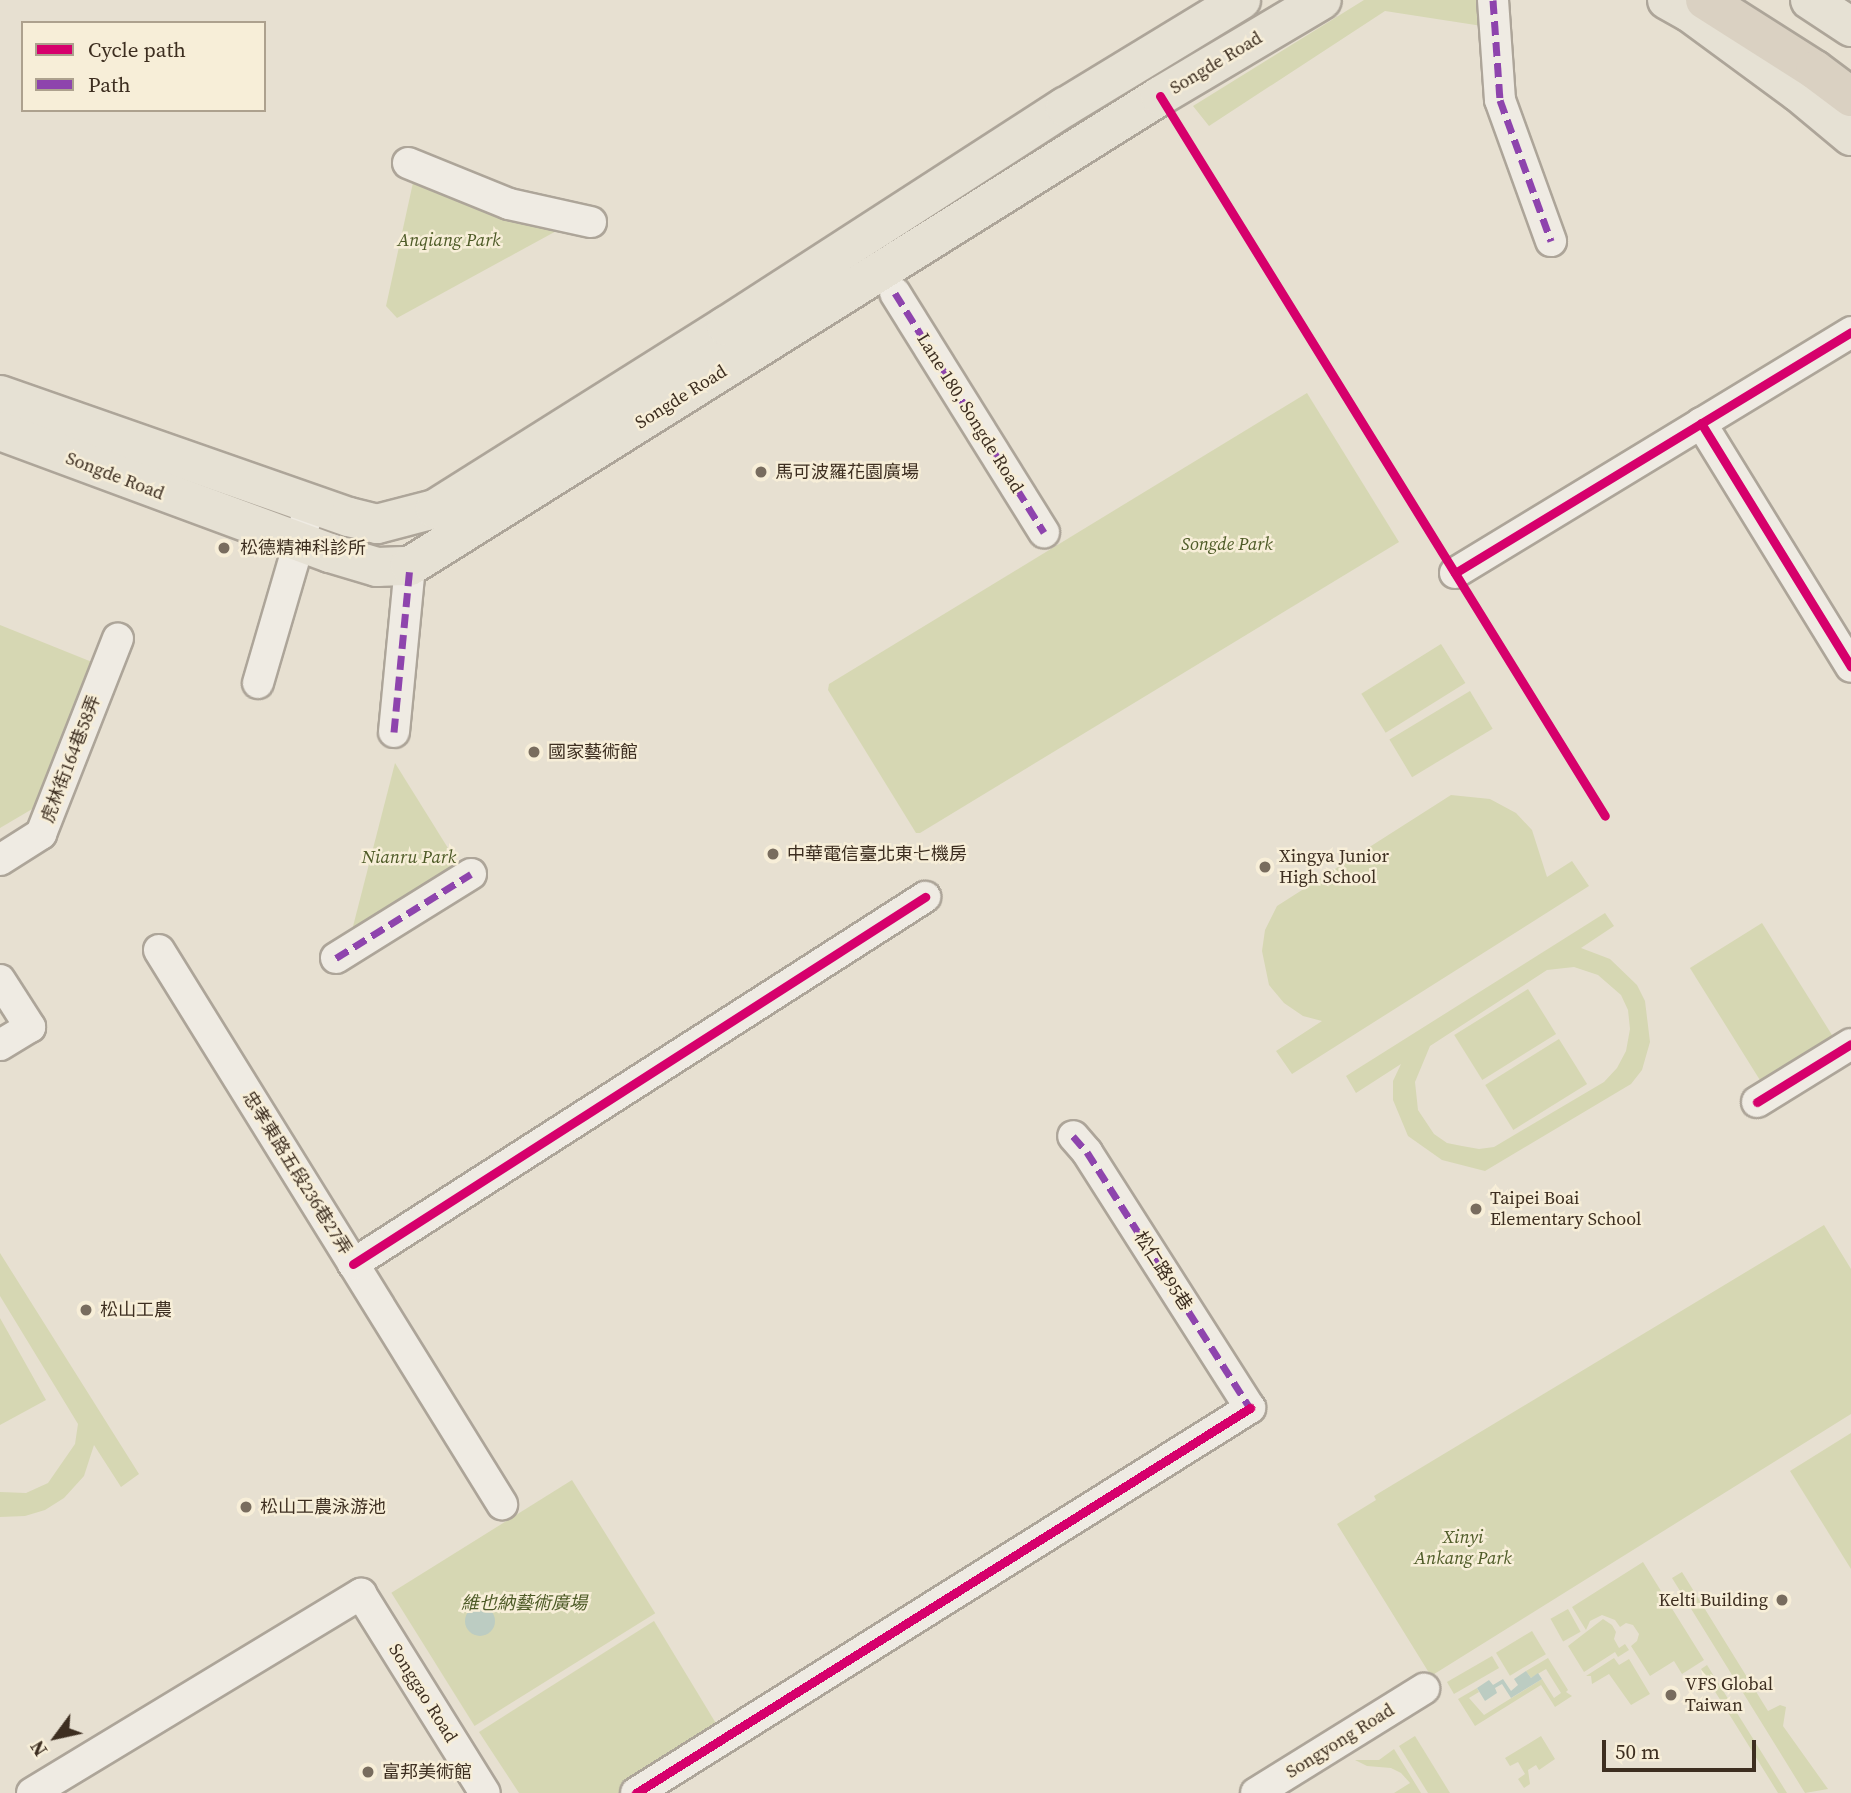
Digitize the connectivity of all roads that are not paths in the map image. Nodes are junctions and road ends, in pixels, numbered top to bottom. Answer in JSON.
{"nodes":[{"id":1,"x":1241,"y":0,"type":"edge"},
{"id":2,"x":1322,"y":0,"type":"edge"},
{"id":3,"x":1493,"y":0,"type":"edge"},
{"id":4,"x":1667,"y":0,"type":"edge"},
{"id":5,"x":1705,"y":0,"type":"edge"},
{"id":6,"x":1744,"y":0,"type":"edge"},
{"id":7,"x":1810,"y":0,"type":"edge"},
{"id":8,"x":1851,"y":27,"type":"edge"},
{"id":9,"x":1851,"y":70,"type":"edge"},
{"id":10,"x":1851,"y":97,"type":"edge"},
{"id":11,"x":1851,"y":136,"type":"edge"},
{"id":12,"x":408,"y":163,"type":"dead end"},
{"id":13,"x":591,"y":222,"type":"dead end"},
{"id":14,"x":1551,"y":241,"type":"dead end"},
{"id":15,"x":895,"y":293,"type":"dead end"},
{"id":16,"x":1851,"y":332,"type":"edge"},
{"id":17,"x":0,"y":395,"type":"edge"},
{"id":18,"x":1700,"y":423,"type":"junction"},
{"id":19,"x":0,"y":431,"type":"edge"},
{"id":20,"x":310,"y":505,"type":"junction"},
{"id":21,"x":1044,"y":532,"type":"dead end"},
{"id":22,"x":301,"y":542,"type":"junction"},
{"id":23,"x":410,"y":566,"type":"junction"},
{"id":24,"x":1455,"y":573,"type":"dead end"},
{"id":25,"x":118,"y":639,"type":"dead end"},
{"id":26,"x":1851,"y":667,"type":"edge"},
{"id":27,"x":258,"y":683,"type":"dead end"},
{"id":28,"x":394,"y":732,"type":"dead end"},
{"id":29,"x":0,"y":860,"type":"edge"},
{"id":30,"x":471,"y":874,"type":"dead end"},
{"id":31,"x":925,"y":897,"type":"dead end"},
{"id":32,"x":159,"y":950,"type":"dead end"},
{"id":33,"x":336,"y":958,"type":"dead end"},
{"id":34,"x":0,"y":980,"type":"edge"},
{"id":35,"x":1851,"y":1044,"type":"edge"},
{"id":36,"x":0,"y":1045,"type":"edge"},
{"id":37,"x":1757,"y":1102,"type":"dead end"},
{"id":38,"x":1073,"y":1136,"type":"dead end"},
{"id":39,"x":353,"y":1264,"type":"junction"},
{"id":40,"x":502,"y":1504,"type":"dead end"},
{"id":41,"x":1424,"y":1689,"type":"dead end"},
{"id":42,"x":32,"y":1793,"type":"edge"},
{"id":43,"x":485,"y":1793,"type":"edge"},
{"id":44,"x":636,"y":1793,"type":"edge"},
{"id":45,"x":1256,"y":1793,"type":"edge"}],
"edges":[{"from":1,"to":20,"type":"main road","name":"Songde Road"},
{"from":2,"to":23,"type":"main road","name":"Songde Road"},
{"from":3,"to":14,"type":"street"},
{"from":4,"to":11,"type":"main road"},
{"from":5,"to":10,"type":"highway"},
{"from":6,"to":9,"type":"highway"},
{"from":7,"to":8,"type":"main road"},
{"from":12,"to":13,"type":"street"},
{"from":15,"to":21,"type":"street","name":"Lane 180, Songde Road"},
{"from":16,"to":18,"type":"street"},
{"from":17,"to":20,"type":"main road","name":"Songde Road"},
{"from":18,"to":24,"type":"street"},
{"from":18,"to":26,"type":"street"},
{"from":19,"to":22,"type":"main road","name":"Songde Road"},
{"from":20,"to":22,"type":"street"},
{"from":22,"to":23,"type":"main road","name":"Songde Road"},
{"from":22,"to":27,"type":"street"},
{"from":23,"to":28,"type":"street"},
{"from":25,"to":29,"type":"street","name":"虎林街164巷58弄"},
{"from":30,"to":33,"type":"street"},
{"from":31,"to":39,"type":"street"},
{"from":32,"to":39,"type":"street","name":"忠孝東路五段236巷27弄"},
{"from":34,"to":36,"type":"street"},
{"from":35,"to":37,"type":"street"},
{"from":38,"to":44,"type":"street","name":"松仁路95巷"},
{"from":39,"to":40,"type":"street","name":"忠孝東路五段236巷27弄"},
{"from":41,"to":45,"type":"street","name":"Songyong Road"},
{"from":42,"to":43,"type":"street","name":"Songgao Road"}]}
